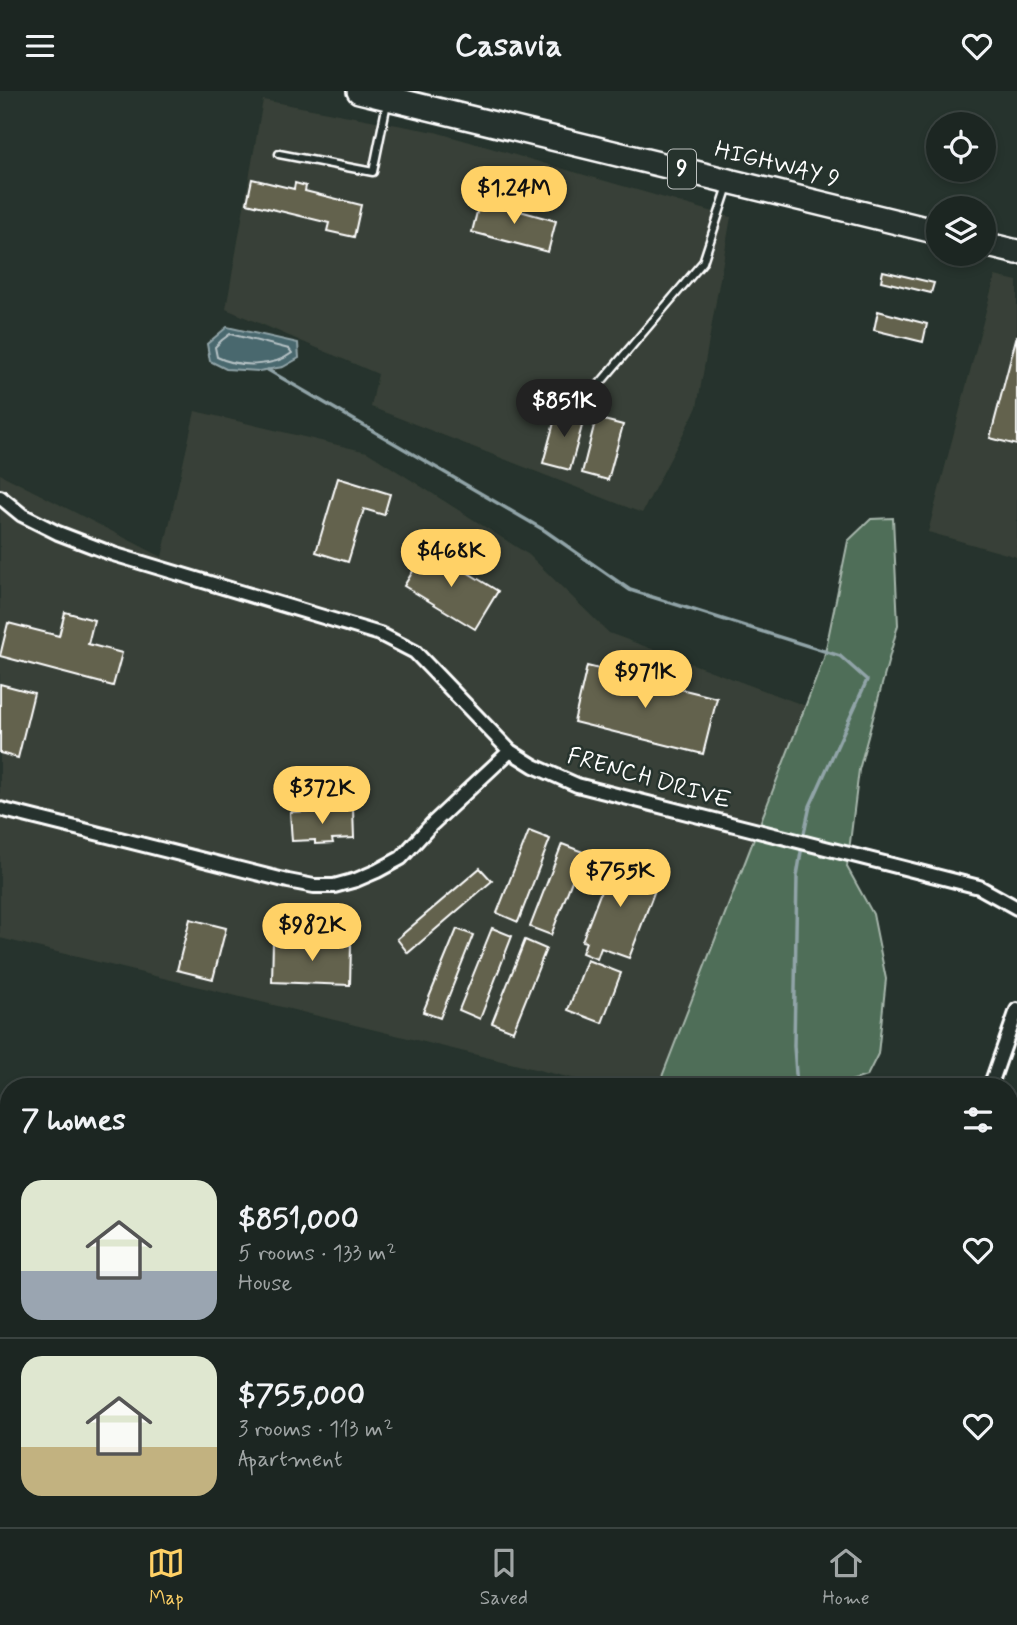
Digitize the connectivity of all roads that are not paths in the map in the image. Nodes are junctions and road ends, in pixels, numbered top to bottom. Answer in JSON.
{"nodes":[{"id":1,"x":359,"y":91,"type":"edge"},
{"id":2,"x":388,"y":98,"type":"junction"},
{"id":3,"x":279,"y":153,"type":"dead end"},
{"id":4,"x":729,"y":181,"type":"junction"},
{"id":5,"x":926,"y":229,"type":"edge"},
{"id":6,"x":996,"y":247,"type":"edge"},
{"id":7,"x":1017,"y":252,"type":"edge"},
{"id":8,"x":596,"y":388,"type":"dead end"},
{"id":9,"x":0,"y":497,"type":"edge"},
{"id":10,"x":510,"y":751,"type":"junction"},
{"id":11,"x":0,"y":810,"type":"edge"},
{"id":12,"x":1017,"y":908,"type":"edge"},
{"id":13,"x":1017,"y":1010,"type":"edge"},
{"id":14,"x":993,"y":1078,"type":"edge"}],
"edges":[{"from":1,"to":2,"type":"highway","name":"HIGHWAY 9","number":"9"},
{"from":2,"to":3,"type":"lane"},
{"from":2,"to":4,"type":"highway","name":"HIGHWAY 9","number":"9"},
{"from":4,"to":5,"type":"highway","name":"HIGHWAY 9","number":"9"},
{"from":4,"to":8,"type":"lane"},
{"from":6,"to":7,"type":"highway"},
{"from":9,"to":10,"type":"street","name":"FRENCH DRIVE"},
{"from":10,"to":11,"type":"street"},
{"from":10,"to":12,"type":"street","name":"FRENCH DRIVE"},
{"from":13,"to":14,"type":"street"}]}
